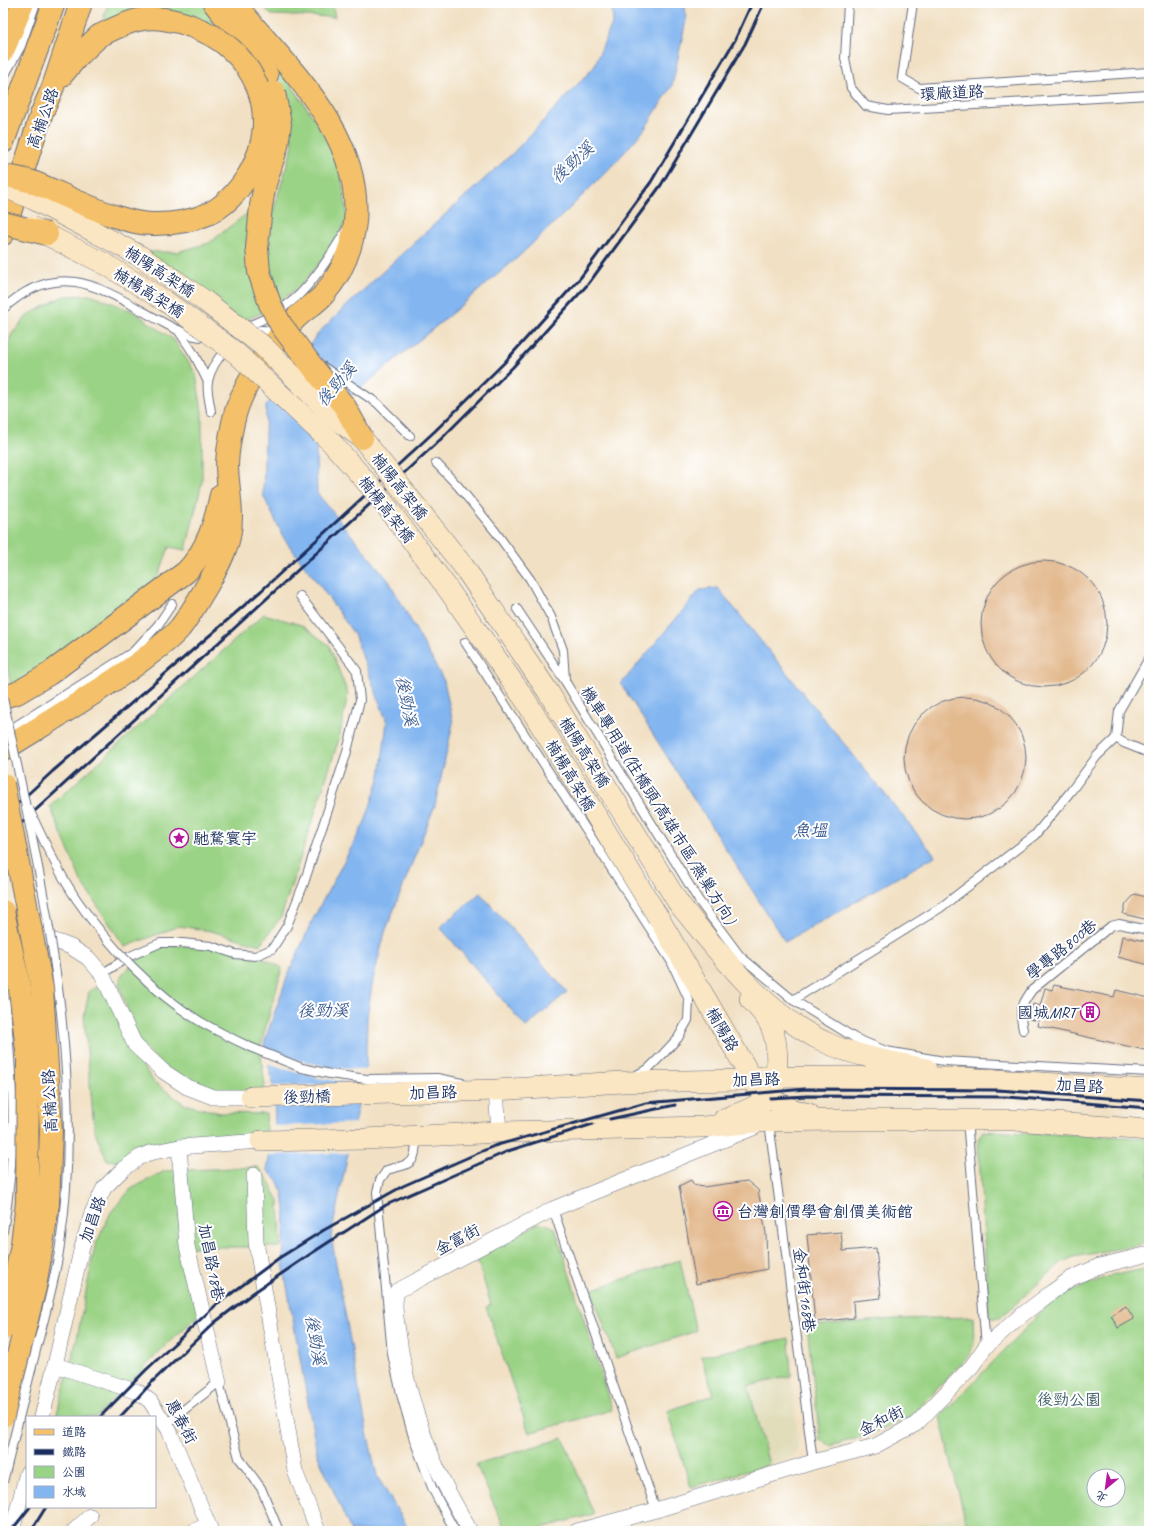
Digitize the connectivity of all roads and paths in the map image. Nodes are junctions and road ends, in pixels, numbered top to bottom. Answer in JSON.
{"nodes":[{"id":1,"x":23,"y":3,"type":"edge"},
{"id":2,"x":36,"y":3,"type":"edge"},
{"id":3,"x":54,"y":3,"type":"edge"},
{"id":4,"x":80,"y":3,"type":"edge"},
{"id":5,"x":214,"y":3,"type":"edge"},
{"id":6,"x":234,"y":3,"type":"edge"},
{"id":7,"x":848,"y":3,"type":"edge"},
{"id":8,"x":913,"y":3,"type":"edge"},
{"id":9,"x":3,"y":51,"type":"edge"},
{"id":10,"x":1149,"y":72,"type":"edge"},
{"id":11,"x":3,"y":78,"type":"edge"},
{"id":12,"x":53,"y":87,"type":"junction"},
{"id":13,"x":1149,"y":95,"type":"edge"},
{"id":14,"x":3,"y":142,"type":"edge"},
{"id":15,"x":3,"y":175,"type":"edge"},
{"id":16,"x":3,"y":186,"type":"edge"},
{"id":17,"x":356,"y":211,"type":"junction"},
{"id":18,"x":3,"y":214,"type":"edge"},
{"id":19,"x":3,"y":223,"type":"edge"},
{"id":20,"x":3,"y":234,"type":"edge"},
{"id":21,"x":47,"y":234,"type":"junction"},
{"id":22,"x":3,"y":309,"type":"edge"},
{"id":23,"x":178,"y":330,"type":"junction"},
{"id":24,"x":287,"y":341,"type":"junction"},
{"id":25,"x":208,"y":382,"type":"junction"},
{"id":26,"x":211,"y":412,"type":"dead end"},
{"id":27,"x":410,"y":436,"type":"dead end"},
{"id":28,"x":362,"y":438,"type":"junction"},
{"id":29,"x":436,"y":463,"type":"dead end"},
{"id":30,"x":227,"y":465,"type":"junction"},
{"id":31,"x":300,"y":596,"type":"dead end"},
{"id":32,"x":172,"y":604,"type":"dead end"},
{"id":33,"x":518,"y":609,"type":"dead end"},
{"id":34,"x":465,"y":642,"type":"dead end"},
{"id":35,"x":1149,"y":658,"type":"edge"},
{"id":36,"x":566,"y":681,"type":"junction"},
{"id":37,"x":3,"y":698,"type":"edge"},
{"id":38,"x":3,"y":734,"type":"edge"},
{"id":39,"x":1116,"y":738,"type":"junction"},
{"id":40,"x":3,"y":750,"type":"edge"},
{"id":41,"x":1149,"y":753,"type":"edge"},
{"id":42,"x":3,"y":784,"type":"edge"},
{"id":43,"x":24,"y":799,"type":"junction"},
{"id":44,"x":679,"y":904,"type":"junction"},
{"id":45,"x":3,"y":911,"type":"edge"},
{"id":46,"x":658,"y":917,"type":"joint"},
{"id":47,"x":1149,"y":930,"type":"edge"},
{"id":48,"x":3,"y":958,"type":"edge"},
{"id":49,"x":690,"y":971,"type":"junction"},
{"id":50,"x":102,"y":974,"type":"junction"},
{"id":51,"x":689,"y":1000,"type":"junction"},
{"id":52,"x":793,"y":1000,"type":"junction"},
{"id":53,"x":6,"y":1003,"type":"dead end"},
{"id":54,"x":1023,"y":1030,"type":"dead end"},
{"id":55,"x":1149,"y":1072,"type":"edge"},
{"id":56,"x":751,"y":1077,"type":"junction"},
{"id":57,"x":776,"y":1077,"type":"junction"},
{"id":58,"x":963,"y":1078,"type":"junction"},
{"id":59,"x":623,"y":1082,"type":"junction"},
{"id":60,"x":365,"y":1087,"type":"junction"},
{"id":61,"x":496,"y":1090,"type":"junction"},
{"id":62,"x":1149,"y":1090,"type":"edge"},
{"id":63,"x":251,"y":1097,"type":"joint"},
{"id":64,"x":768,"y":1097,"type":"junction"},
{"id":65,"x":836,"y":1120,"type":"junction"},
{"id":66,"x":967,"y":1120,"type":"junction"},
{"id":67,"x":769,"y":1121,"type":"junction"},
{"id":68,"x":703,"y":1127,"type":"junction"},
{"id":69,"x":1149,"y":1130,"type":"edge"},
{"id":70,"x":3,"y":1131,"type":"edge"},
{"id":71,"x":499,"y":1132,"type":"junction"},
{"id":72,"x":416,"y":1136,"type":"junction"},
{"id":73,"x":261,"y":1141,"type":"joint"},
{"id":74,"x":179,"y":1147,"type":"junction"},
{"id":75,"x":11,"y":1150,"type":"junction"},
{"id":76,"x":254,"y":1176,"type":"dead end"},
{"id":77,"x":553,"y":1208,"type":"junction"},
{"id":78,"x":3,"y":1232,"type":"edge"},
{"id":79,"x":1149,"y":1254,"type":"edge"},
{"id":80,"x":3,"y":1329,"type":"edge"},
{"id":81,"x":986,"y":1346,"type":"junction"},
{"id":82,"x":55,"y":1365,"type":"junction"},
{"id":83,"x":219,"y":1382,"type":"junction"},
{"id":84,"x":3,"y":1416,"type":"edge"},
{"id":85,"x":42,"y":1416,"type":"edge"},
{"id":86,"x":166,"y":1424,"type":"junction"},
{"id":87,"x":813,"y":1462,"type":"junction"},
{"id":88,"x":26,"y":1477,"type":"edge"},
{"id":89,"x":3,"y":1482,"type":"edge"},
{"id":90,"x":656,"y":1510,"type":"junction"},
{"id":91,"x":90,"y":1516,"type":"dead end"},
{"id":92,"x":210,"y":1528,"type":"edge"},
{"id":93,"x":12,"y":1531,"type":"edge"},
{"id":94,"x":74,"y":1531,"type":"edge"},
{"id":95,"x":194,"y":1531,"type":"edge"},
{"id":96,"x":280,"y":1531,"type":"edge"},
{"id":97,"x":318,"y":1531,"type":"edge"},
{"id":98,"x":455,"y":1531,"type":"edge"},
{"id":99,"x":470,"y":1531,"type":"edge"},
{"id":100,"x":578,"y":1531,"type":"edge"}],
"edges":[{"from":1,"to":9,"type":"main road"},
{"from":2,"to":11,"type":"lane"},
{"from":3,"to":14,"type":"main road","name":"高楠公路"},
{"from":4,"to":12,"type":"main road","name":"高楠公路"},
{"from":5,"to":28,"type":"main road","bridge":true},
{"from":6,"to":17,"type":"main road"},
{"from":7,"to":13,"type":"lane","name":"環廠道路"},
{"from":8,"to":10,"type":"lane"},
{"from":12,"to":15,"type":"main road","bridge":true},
{"from":12,"to":20,"type":"main road","name":"高楠公路"},
{"from":16,"to":28,"type":"street","name":"楠陽高架橋","bridge":true},
{"from":17,"to":23,"type":"lane"},
{"from":17,"to":24,"type":"main road"},
{"from":18,"to":21,"type":"street","name":"楠楊高架橋","bridge":true},
{"from":19,"to":21,"type":"main road","bridge":true},
{"from":21,"to":46,"type":"street","name":"楠楊高架橋","bridge":true},
{"from":22,"to":23,"type":"lane"},
{"from":23,"to":25,"type":"lane"},
{"from":24,"to":25,"type":"lane"},
{"from":24,"to":27,"type":"lane","bridge":true},
{"from":24,"to":30,"type":"main road"},
{"from":25,"to":26,"type":"lane"},
{"from":28,"to":44,"type":"street","name":"楠陽高架橋","bridge":true},
{"from":29,"to":36,"type":"lane"},
{"from":30,"to":37,"type":"main road"},
{"from":30,"to":40,"type":"main road"},
{"from":31,"to":50,"type":"lane"},
{"from":32,"to":38,"type":"lane"},
{"from":33,"to":36,"type":"lane","name":"機車專用道(往橋頭/高雄市區/燕巢方向)"},
{"from":34,"to":51,"type":"lane"},
{"from":35,"to":39,"type":"lane"},
{"from":36,"to":52,"type":"lane","name":"機車專用道(往橋頭/高雄市區/燕巢方向)"},
{"from":37,"to":43,"type":"lane","bridge":true},
{"from":39,"to":41,"type":"lane"},
{"from":39,"to":52,"type":"lane"},
{"from":42,"to":84,"type":"main road","name":"高楠公路","bridge":true},
{"from":43,"to":60,"type":"lane","bridge":true},
{"from":43,"to":89,"type":"lane","bridge":true},
{"from":44,"to":57,"type":"street"},
{"from":44,"to":58,"type":"street"},
{"from":45,"to":80,"type":"main road","name":"高楠公路","bridge":true},
{"from":46,"to":49,"type":"street","name":"楠陽路"},
{"from":47,"to":54,"type":"lane","name":"學專路800巷"},
{"from":48,"to":50,"type":"street"},
{"from":49,"to":51,"type":"street"},
{"from":49,"to":56,"type":"street","name":"楠陽路"},
{"from":50,"to":63,"type":"street"},
{"from":51,"to":59,"type":"lane"},
{"from":52,"to":55,"type":"lane","name":"機車專用道(往橋頭/高雄市區/燕巢方向)"},
{"from":53,"to":75,"type":"lane"},
{"from":56,"to":57,"type":"street","name":"加昌路"},
{"from":56,"to":59,"type":"street","name":"加昌路"},
{"from":56,"to":64,"type":"street","name":"楠陽路"},
{"from":57,"to":58,"type":"street","name":"加昌路"},
{"from":57,"to":64,"type":"street"},
{"from":58,"to":62,"type":"street","name":"加昌路"},
{"from":59,"to":61,"type":"street","name":"加昌路"},
{"from":60,"to":61,"type":"street","name":"加昌路"},
{"from":60,"to":63,"type":"street","name":"後勁橋"},
{"from":61,"to":71,"type":"street"},
{"from":64,"to":65,"type":"street","name":"楠陽路"},
{"from":64,"to":68,"type":"street"},
{"from":65,"to":66,"type":"street"},
{"from":65,"to":67,"type":"street"},
{"from":66,"to":69,"type":"street"},
{"from":66,"to":81,"type":"lane"},
{"from":67,"to":68,"type":"street"},
{"from":67,"to":77,"type":"street","name":"金富街"},
{"from":67,"to":87,"type":"lane","name":"金和街168巷"},
{"from":68,"to":71,"type":"street"},
{"from":70,"to":75,"type":"street"},
{"from":71,"to":72,"type":"street"},
{"from":72,"to":73,"type":"street"},
{"from":72,"to":98,"type":"lane"},
{"from":73,"to":74,"type":"street","name":"加昌路"},
{"from":74,"to":82,"type":"street","name":"加昌路"},
{"from":74,"to":83,"type":"street","name":"加昌路18巷"},
{"from":75,"to":78,"type":"lane"},
{"from":76,"to":97,"type":"street"},
{"from":77,"to":90,"type":"lane"},
{"from":77,"to":99,"type":"street","name":"金富街"},
{"from":79,"to":81,"type":"street","name":"金和街"},
{"from":81,"to":87,"type":"street","name":"金和街"},
{"from":82,"to":85,"type":"street","name":"加昌路"},
{"from":82,"to":86,"type":"street","name":"惠春街"},
{"from":83,"to":86,"type":"lane"},
{"from":83,"to":96,"type":"lane"},
{"from":86,"to":92,"type":"street","name":"惠春街"},
{"from":87,"to":90,"type":"street","name":"金和街"},
{"from":88,"to":93,"type":"street"},
{"from":90,"to":100,"type":"street","name":"金和街"},
{"from":91,"to":94,"type":"street"},
{"from":92,"to":95,"type":"street"}]}
